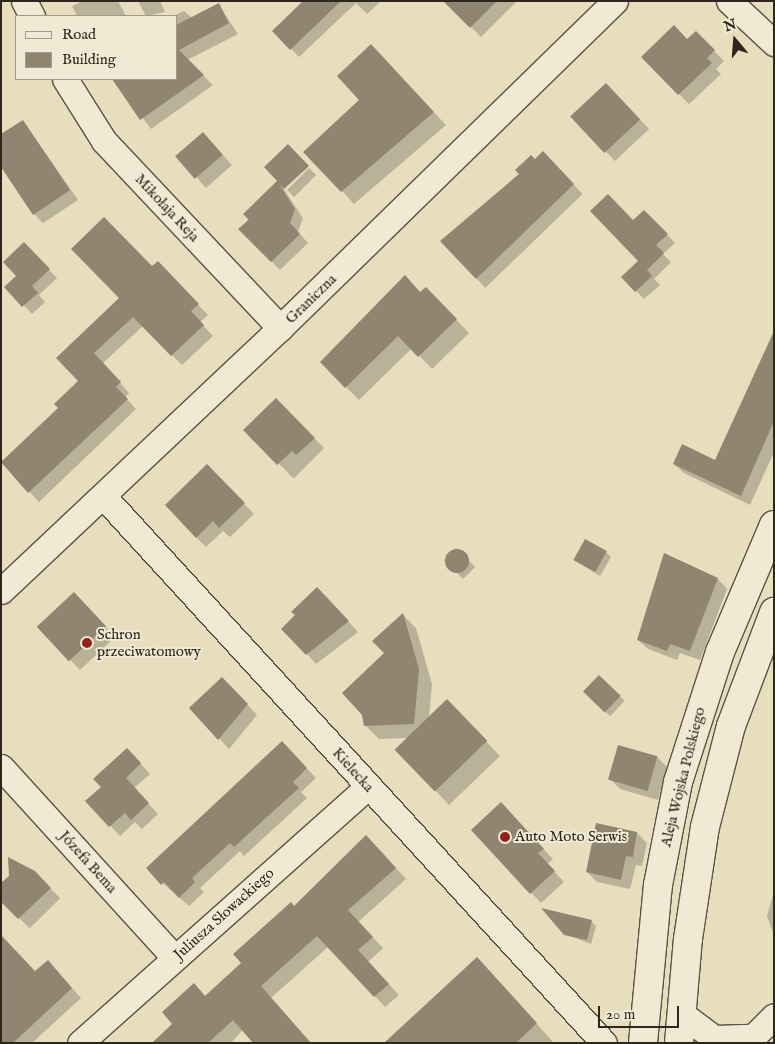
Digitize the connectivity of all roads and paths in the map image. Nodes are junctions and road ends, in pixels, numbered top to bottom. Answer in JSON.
{"nodes":[{"id":1,"x":24,"y":1,"type":"edge"},
{"id":2,"x":615,"y":1,"type":"edge"},
{"id":3,"x":729,"y":1,"type":"edge"},
{"id":4,"x":31,"y":15,"type":"edge"},
{"id":5,"x":774,"y":43,"type":"edge"},
{"id":6,"x":66,"y":80,"type":"edge"},
{"id":7,"x":280,"y":328,"type":"junction"},
{"id":8,"x":104,"y":497,"type":"junction"},
{"id":9,"x":774,"y":525,"type":"edge"},
{"id":10,"x":1,"y":591,"type":"edge"},
{"id":11,"x":774,"y":612,"type":"edge"},
{"id":12,"x":1,"y":767,"type":"edge"},
{"id":13,"x":368,"y":786,"type":"junction"},
{"id":14,"x":175,"y":958,"type":"junction"},
{"id":15,"x":682,"y":1014,"type":"junction"},
{"id":16,"x":774,"y":1016,"type":"edge"},
{"id":17,"x":749,"y":1040,"type":"edge"},
{"id":18,"x":80,"y":1043,"type":"edge"},
{"id":19,"x":604,"y":1043,"type":"edge"},
{"id":20,"x":643,"y":1043,"type":"edge"},
{"id":21,"x":680,"y":1043,"type":"edge"}],
"edges":[{"from":1,"to":4,"type":"street"},
{"from":2,"to":7,"type":"street","name":"Graniczna"},
{"from":3,"to":5,"type":"street"},
{"from":6,"to":7,"type":"street","name":"Mikołaja Reja"},
{"from":7,"to":8,"type":"street","name":"Graniczna"},
{"from":8,"to":10,"type":"street","name":"Graniczna"},
{"from":8,"to":13,"type":"street","name":"Kielecka"},
{"from":9,"to":20,"type":"main road","name":"Aleja Wojska Polskiego"},
{"from":11,"to":15,"type":"main road"},
{"from":12,"to":14,"type":"street","name":"Józefa Bema"},
{"from":13,"to":14,"type":"street","name":"Juliusza Słowackiego"},
{"from":13,"to":19,"type":"street","name":"Kielecka"},
{"from":14,"to":18,"type":"street","name":"Juliusza Słowackiego"},
{"from":15,"to":17,"type":"street"},
{"from":15,"to":21,"type":"main road"},
{"from":16,"to":17,"type":"street"}]}
